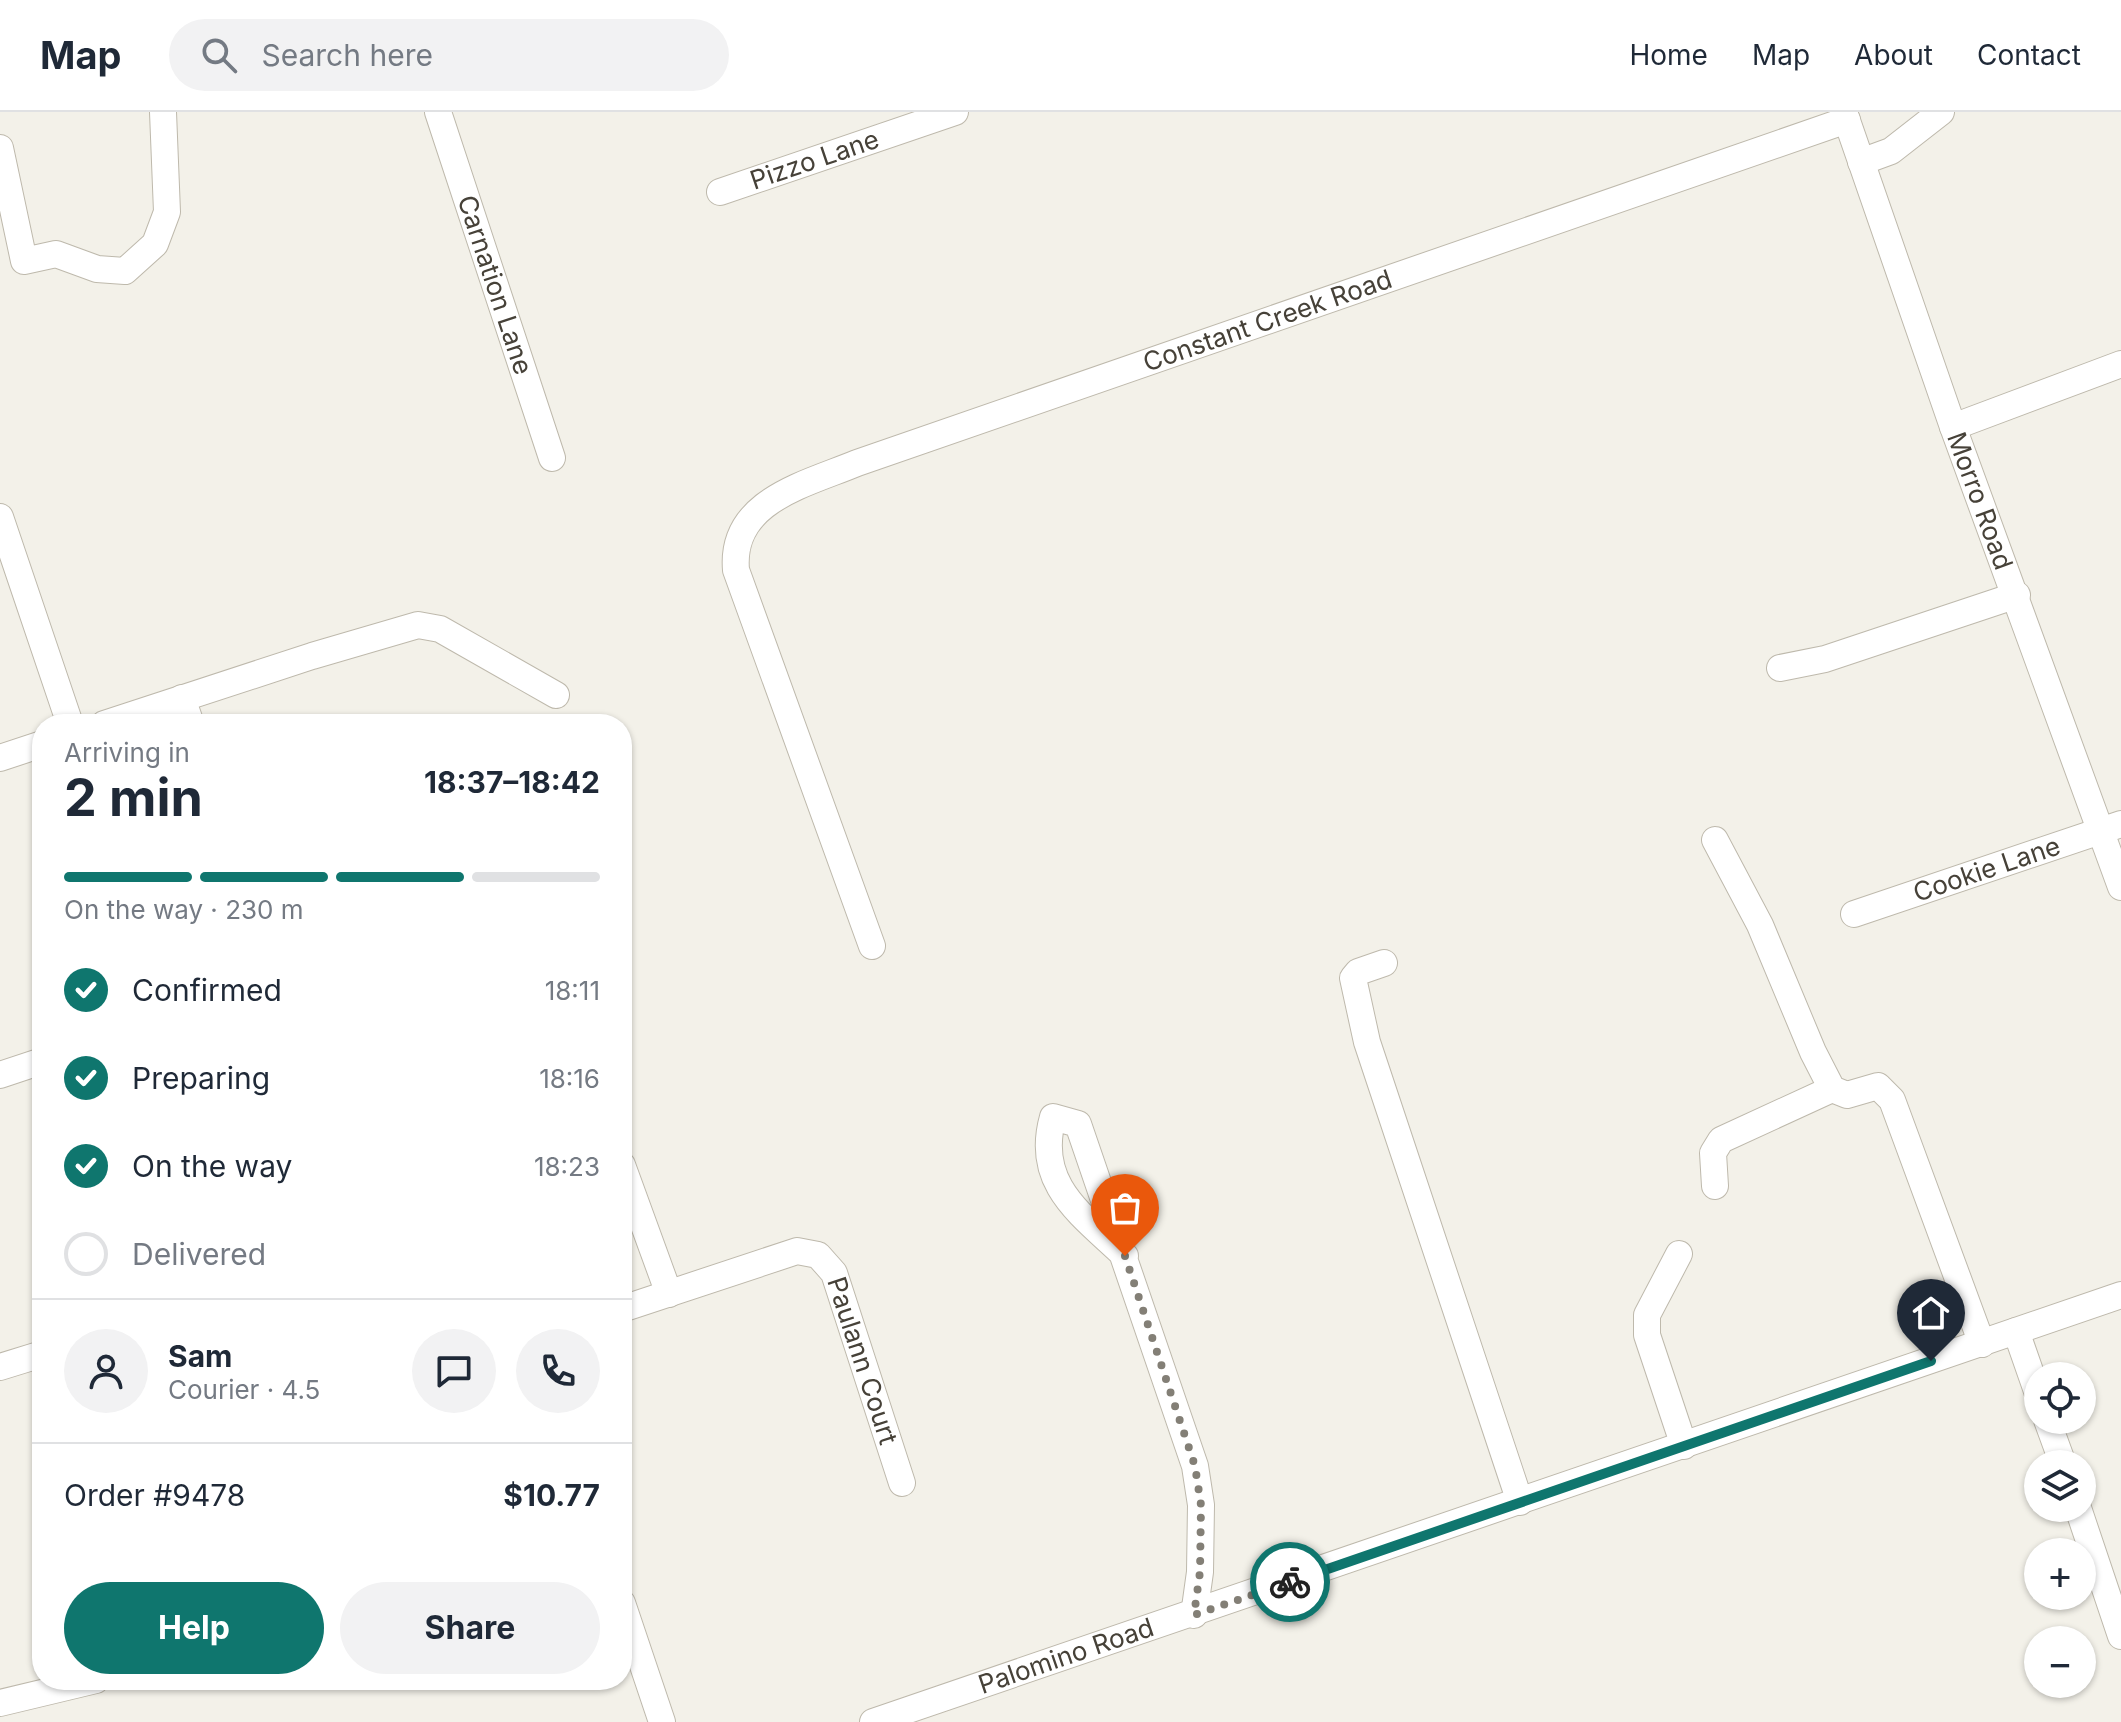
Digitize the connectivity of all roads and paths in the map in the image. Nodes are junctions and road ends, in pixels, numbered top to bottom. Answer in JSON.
{"nodes":[{"id":1,"x":163,"y":112,"type":"edge"},
{"id":2,"x":438,"y":112,"type":"edge"},
{"id":3,"x":955,"y":112,"type":"edge"},
{"id":4,"x":1941,"y":112,"type":"edge"},
{"id":5,"x":1845,"y":116,"type":"edge"},
{"id":6,"x":0,"y":148,"type":"edge"},
{"id":7,"x":1861,"y":162,"type":"junction"},
{"id":8,"x":720,"y":192,"type":"dead end"},
{"id":9,"x":2121,"y":364,"type":"edge"},
{"id":10,"x":1953,"y":427,"type":"junction"},
{"id":11,"x":552,"y":458,"type":"dead end"},
{"id":12,"x":0,"y":517,"type":"edge"},
{"id":13,"x":2017,"y":595,"type":"junction"},
{"id":14,"x":1780,"y":668,"type":"dead end"},
{"id":15,"x":556,"y":695,"type":"dead end"},
{"id":16,"x":182,"y":698,"type":"junction"},
{"id":17,"x":67,"y":714,"type":"edge"},
{"id":18,"x":134,"y":714,"type":"edge"},
{"id":19,"x":188,"y":714,"type":"edge"},
{"id":20,"x":32,"y":747,"type":"edge"},
{"id":21,"x":0,"y":758,"type":"edge"},
{"id":22,"x":2111,"y":827,"type":"edge"},
{"id":23,"x":1715,"y":840,"type":"dead end"},
{"id":24,"x":2121,"y":887,"type":"edge"},
{"id":25,"x":1854,"y":914,"type":"dead end"},
{"id":26,"x":872,"y":946,"type":"dead end"},
{"id":27,"x":1384,"y":963,"type":"dead end"},
{"id":28,"x":32,"y":1064,"type":"edge"},
{"id":29,"x":0,"y":1075,"type":"edge"},
{"id":30,"x":1832,"y":1089,"type":"junction"},
{"id":31,"x":1715,"y":1186,"type":"dead end"},
{"id":32,"x":632,"y":1192,"type":"edge"},
{"id":33,"x":1679,"y":1254,"type":"dead end"},
{"id":34,"x":1125,"y":1256,"type":"junction"},
{"id":35,"x":669,"y":1294,"type":"junction"},
{"id":36,"x":2121,"y":1295,"type":"edge"},
{"id":37,"x":632,"y":1306,"type":"edge"},
{"id":38,"x":2016,"y":1331,"type":"junction"},
{"id":39,"x":1982,"y":1344,"type":"junction"},
{"id":40,"x":32,"y":1357,"type":"edge"},
{"id":41,"x":2027,"y":1362,"type":"edge"},
{"id":42,"x":0,"y":1367,"type":"edge"},
{"id":43,"x":1684,"y":1446,"type":"junction"},
{"id":44,"x":902,"y":1483,"type":"dead end"},
{"id":45,"x":1520,"y":1502,"type":"junction"},
{"id":46,"x":2083,"y":1522,"type":"edge"},
{"id":47,"x":1194,"y":1615,"type":"junction"},
{"id":48,"x":632,"y":1633,"type":"edge"},
{"id":49,"x":2121,"y":1636,"type":"edge"},
{"id":50,"x":54,"y":1690,"type":"edge"},
{"id":51,"x":0,"y":1703,"type":"edge"},
{"id":52,"x":662,"y":1722,"type":"edge"},
{"id":53,"x":873,"y":1722,"type":"edge"}],
"edges":[{"from":1,"to":6,"type":"street"},
{"from":2,"to":11,"type":"street","name":"Carnation Lane"},
{"from":3,"to":8,"type":"street","name":"Pizzo Lane"},
{"from":4,"to":7,"type":"street"},
{"from":5,"to":7,"type":"street","name":"Morro Road"},
{"from":5,"to":26,"type":"street","name":"Constant Creek Road"},
{"from":7,"to":10,"type":"street","name":"Morro Road"},
{"from":9,"to":10,"type":"street"},
{"from":10,"to":13,"type":"street","name":"Morro Road"},
{"from":12,"to":17,"type":"street"},
{"from":13,"to":14,"type":"street"},
{"from":13,"to":22,"type":"street","name":"Morro Road"},
{"from":15,"to":16,"type":"street"},
{"from":16,"to":18,"type":"street"},
{"from":16,"to":19,"type":"street"},
{"from":20,"to":21,"type":"street"},
{"from":22,"to":24,"type":"street","name":"Morro Road"},
{"from":22,"to":25,"type":"street","name":"Cookie Lane"},
{"from":23,"to":30,"type":"street"},
{"from":27,"to":45,"type":"street"},
{"from":28,"to":29,"type":"street"},
{"from":30,"to":31,"type":"street"},
{"from":30,"to":39,"type":"street"},
{"from":32,"to":35,"type":"street"},
{"from":33,"to":43,"type":"street"},
{"from":34,"to":34,"type":"street"},
{"from":34,"to":47,"type":"street"},
{"from":35,"to":37,"type":"street"},
{"from":35,"to":44,"type":"street","name":"Paulann Court"},
{"from":36,"to":38,"type":"street","name":"Palomino Road"},
{"from":38,"to":39,"type":"street","name":"Palomino Road"},
{"from":38,"to":41,"type":"street"},
{"from":39,"to":43,"type":"street","name":"Palomino Road"},
{"from":40,"to":42,"type":"street"},
{"from":43,"to":45,"type":"street","name":"Palomino Road"},
{"from":45,"to":47,"type":"street","name":"Palomino Road"},
{"from":46,"to":49,"type":"street"},
{"from":47,"to":53,"type":"street","name":"Palomino Road"},
{"from":48,"to":52,"type":"street"},
{"from":50,"to":51,"type":"street"}]}
